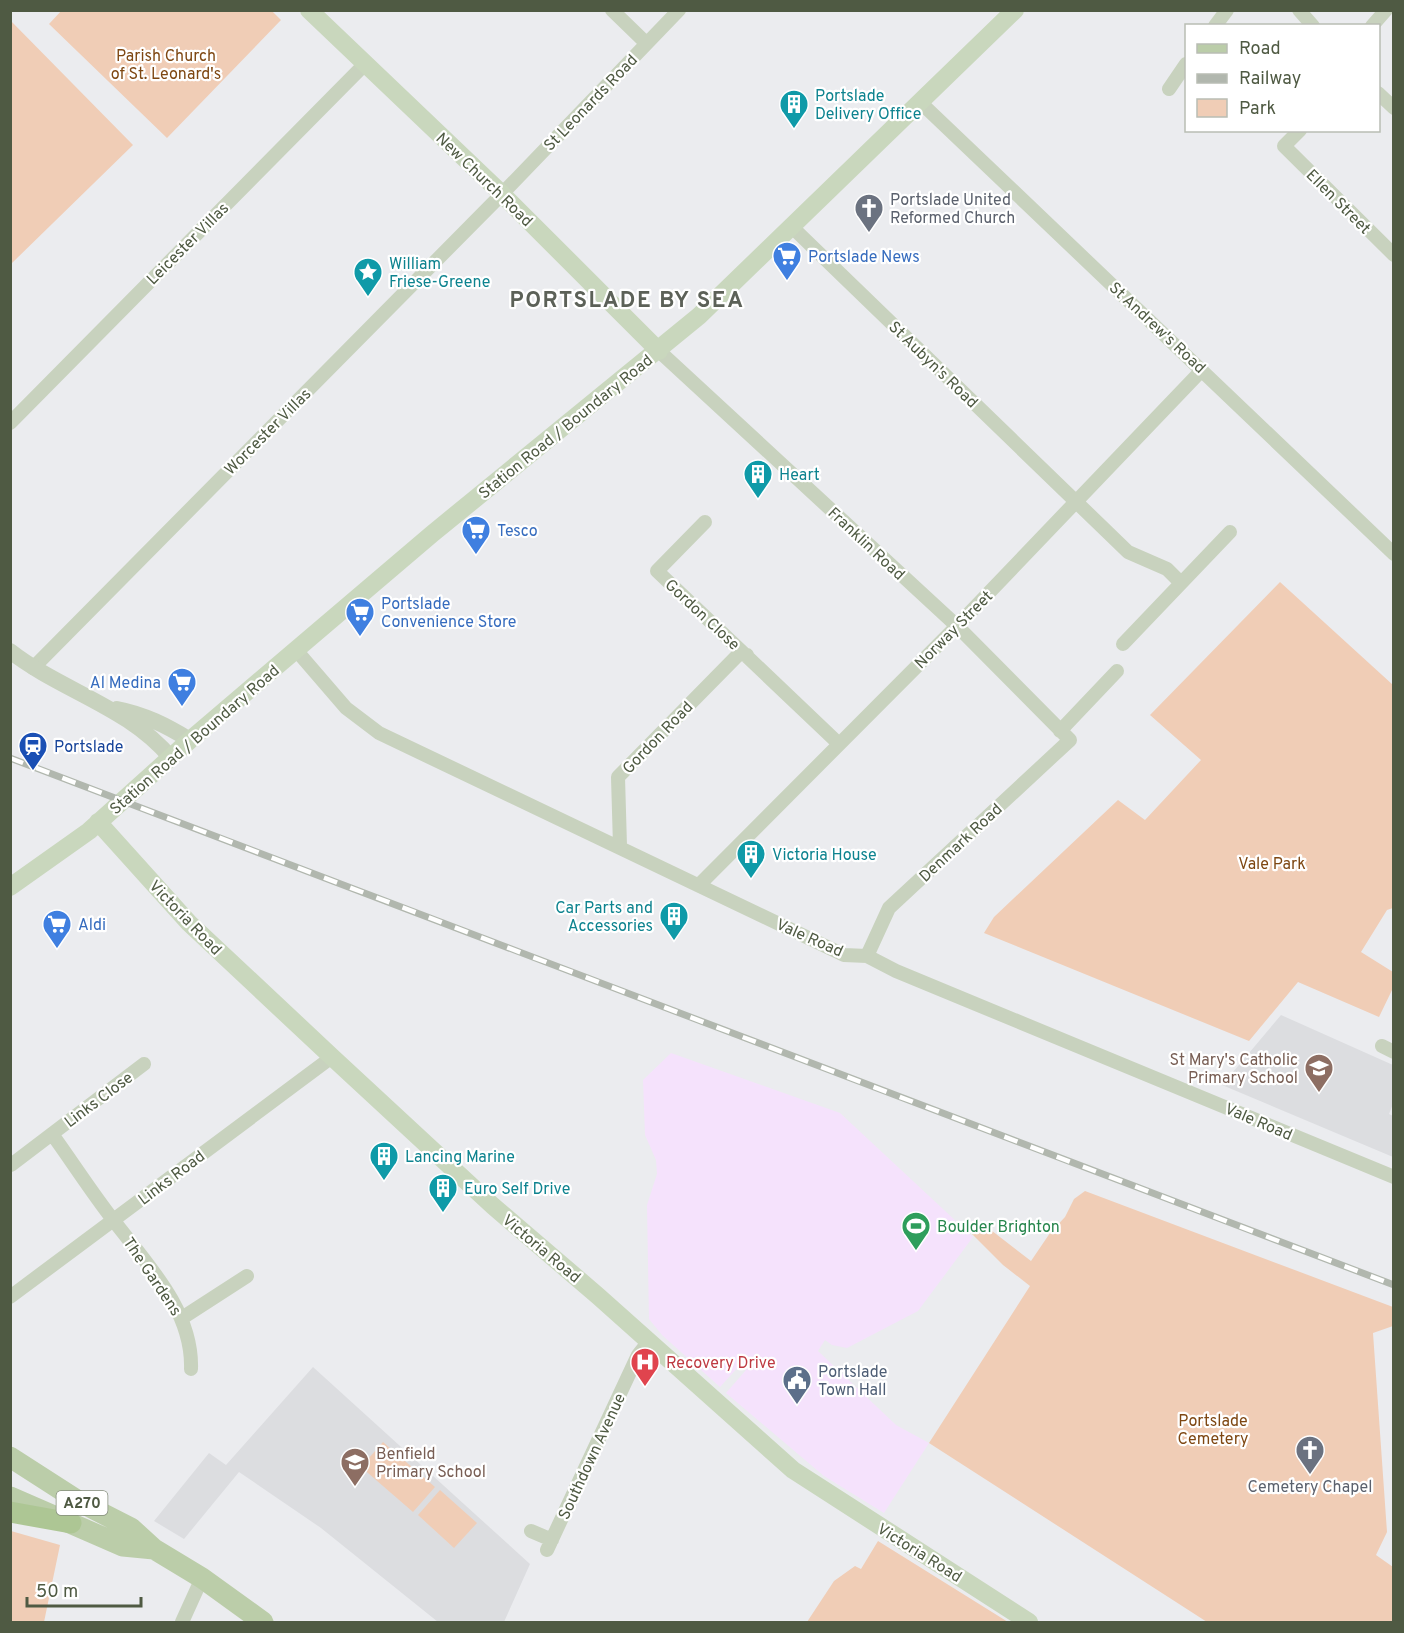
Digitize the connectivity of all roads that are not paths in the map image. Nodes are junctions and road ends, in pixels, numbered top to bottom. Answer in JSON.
{"nodes":[{"id":1,"x":309,"y":10,"type":"edge"},
{"id":2,"x":612,"y":10,"type":"edge"},
{"id":3,"x":679,"y":10,"type":"edge"},
{"id":4,"x":1015,"y":10,"type":"edge"},
{"id":5,"x":1227,"y":10,"type":"edge"},
{"id":6,"x":1299,"y":10,"type":"edge"},
{"id":7,"x":1386,"y":10,"type":"edge"},
{"id":8,"x":1216,"y":24,"type":"edge"},
{"id":9,"x":1311,"y":24,"type":"edge"},
{"id":10,"x":1374,"y":24,"type":"edge"},
{"id":11,"x":646,"y":43,"type":"junction"},
{"id":12,"x":365,"y":64,"type":"junction"},
{"id":13,"x":1185,"y":65,"type":"edge"},
{"id":14,"x":1169,"y":89,"type":"dead end"},
{"id":15,"x":1380,"y":95,"type":"edge"},
{"id":16,"x":920,"y":102,"type":"junction"},
{"id":17,"x":1394,"y":108,"type":"edge"},
{"id":18,"x":1298,"y":132,"type":"edge"},
{"id":19,"x":502,"y":194,"type":"junction"},
{"id":20,"x":792,"y":226,"type":"junction"},
{"id":21,"x":1394,"y":255,"type":"edge"},
{"id":22,"x":659,"y":351,"type":"junction"},
{"id":23,"x":1202,"y":370,"type":"junction"},
{"id":24,"x":10,"y":423,"type":"edge"},
{"id":25,"x":1077,"y":501,"type":"junction"},
{"id":26,"x":705,"y":522,"type":"dead end"},
{"id":27,"x":1230,"y":532,"type":"dead end"},
{"id":28,"x":1394,"y":554,"type":"edge"},
{"id":29,"x":1181,"y":583,"type":"junction"},
{"id":30,"x":957,"y":626,"type":"junction"},
{"id":31,"x":1123,"y":644,"type":"dead end"},
{"id":32,"x":296,"y":650,"type":"junction"},
{"id":33,"x":10,"y":651,"type":"edge"},
{"id":34,"x":747,"y":655,"type":"junction"},
{"id":35,"x":33,"y":668,"type":"junction"},
{"id":36,"x":1118,"y":671,"type":"dead end"},
{"id":37,"x":111,"y":708,"type":"junction"},
{"id":38,"x":1065,"y":736,"type":"junction"},
{"id":39,"x":190,"y":740,"type":"junction"},
{"id":40,"x":838,"y":743,"type":"junction"},
{"id":41,"x":171,"y":758,"type":"junction"},
{"id":42,"x":98,"y":822,"type":"junction"},
{"id":43,"x":620,"y":846,"type":"junction"},
{"id":44,"x":699,"y":885,"type":"junction"},
{"id":45,"x":10,"y":887,"type":"edge"},
{"id":46,"x":867,"y":956,"type":"junction"},
{"id":47,"x":332,"y":1057,"type":"junction"},
{"id":48,"x":144,"y":1064,"type":"dead end"},
{"id":49,"x":52,"y":1134,"type":"junction"},
{"id":50,"x":11,"y":1165,"type":"edge"},
{"id":51,"x":1394,"y":1177,"type":"edge"},
{"id":52,"x":114,"y":1220,"type":"junction"},
{"id":53,"x":247,"y":1276,"type":"dead end"},
{"id":54,"x":10,"y":1297,"type":"edge"},
{"id":55,"x":182,"y":1318,"type":"junction"},
{"id":56,"x":649,"y":1341,"type":"junction"},
{"id":57,"x":191,"y":1369,"type":"dead end"},
{"id":58,"x":10,"y":1457,"type":"edge"},
{"id":59,"x":10,"y":1497,"type":"edge"},
{"id":60,"x":10,"y":1512,"type":"edge"},
{"id":61,"x":71,"y":1523,"type":"junction"},
{"id":62,"x":531,"y":1531,"type":"dead end"},
{"id":63,"x":154,"y":1549,"type":"junction"},
{"id":64,"x":202,"y":1578,"type":"junction"},
{"id":65,"x":182,"y":1623,"type":"edge"},
{"id":66,"x":263,"y":1623,"type":"edge"},
{"id":67,"x":1029,"y":1623,"type":"edge"}],
"edges":[{"from":1,"to":12,"type":"main road","name":"New Church Road"},
{"from":2,"to":11,"type":"street"},
{"from":3,"to":11,"type":"street","name":"St Leonards Road"},
{"from":4,"to":16,"type":"main road","name":"Station Road / Boundary Road"},
{"from":5,"to":8,"type":"street"},
{"from":6,"to":9,"type":"street"},
{"from":7,"to":10,"type":"street"},
{"from":11,"to":19,"type":"street","name":"St Leonards Road"},
{"from":12,"to":19,"type":"main road","name":"New Church Road"},
{"from":12,"to":24,"type":"street","name":"Leicester Villas"},
{"from":13,"to":14,"type":"street"},
{"from":15,"to":17,"type":"street"},
{"from":16,"to":20,"type":"main road","name":"Station Road / Boundary Road"},
{"from":16,"to":23,"type":"street","name":"St Andrew's Road"},
{"from":18,"to":21,"type":"street","name":"Ellen Street"},
{"from":19,"to":22,"type":"main road","name":"New Church Road"},
{"from":19,"to":35,"type":"street","name":"Worcester Villas"},
{"from":20,"to":22,"type":"main road","name":"Station Road / Boundary Road"},
{"from":20,"to":25,"type":"street","name":"St Aubyn's Road"},
{"from":22,"to":30,"type":"street","name":"Franklin Road"},
{"from":22,"to":32,"type":"main road","name":"Station Road / Boundary Road"},
{"from":23,"to":25,"type":"street","name":"Norway Street"},
{"from":23,"to":28,"type":"street","name":"St Andrew's Road"},
{"from":25,"to":29,"type":"street","name":"St Aubyn's Road"},
{"from":25,"to":30,"type":"street","name":"Norway Street"},
{"from":26,"to":34,"type":"street","name":"Gordon Close"},
{"from":27,"to":29,"type":"street"},
{"from":29,"to":31,"type":"street"},
{"from":30,"to":38,"type":"street","name":"Franklin Road"},
{"from":30,"to":40,"type":"street","name":"Norway Street"},
{"from":32,"to":39,"type":"main road","name":"Station Road / Boundary Road"},
{"from":32,"to":43,"type":"street","name":"Vale Road"},
{"from":33,"to":35,"type":"street"},
{"from":34,"to":40,"type":"street"},
{"from":34,"to":43,"type":"street","name":"Gordon Road"},
{"from":35,"to":37,"type":"street"},
{"from":36,"to":38,"type":"street","name":"Denmark Road"},
{"from":37,"to":39,"type":"street"},
{"from":37,"to":41,"type":"street"},
{"from":38,"to":46,"type":"street","name":"Denmark Road"},
{"from":39,"to":41,"type":"main road","name":"Station Road / Boundary Road"},
{"from":40,"to":44,"type":"street","name":"Norway Street"},
{"from":41,"to":42,"type":"main road","name":"Station Road / Boundary Road"},
{"from":42,"to":45,"type":"main road","name":"Station Road / Boundary Road"},
{"from":42,"to":47,"type":"main road","name":"Victoria Road"},
{"from":43,"to":44,"type":"street","name":"Vale Road"},
{"from":44,"to":46,"type":"street","name":"Vale Road"},
{"from":46,"to":51,"type":"street","name":"Vale Road"},
{"from":47,"to":52,"type":"street","name":"Links Road"},
{"from":47,"to":56,"type":"main road","name":"Victoria Road"},
{"from":48,"to":49,"type":"street","name":"Links Close"},
{"from":49,"to":50,"type":"street","name":"Links Close"},
{"from":49,"to":52,"type":"street","name":"Links Close"},
{"from":52,"to":54,"type":"street","name":"Links Road"},
{"from":52,"to":55,"type":"street","name":"The Gardens"},
{"from":53,"to":55,"type":"street"},
{"from":55,"to":57,"type":"street","name":"The Gardens"},
{"from":56,"to":62,"type":"street","name":"Southdown Avenue"},
{"from":56,"to":67,"type":"main road","name":"Victoria Road"},
{"from":58,"to":63,"type":"main road","number":"A270"},
{"from":59,"to":61,"type":"main road","number":"A270"},
{"from":60,"to":61,"type":"highway"},
{"from":61,"to":63,"type":"main road","number":"A270"},
{"from":63,"to":64,"type":"main road","number":"A270"},
{"from":64,"to":65,"type":"street"},
{"from":64,"to":66,"type":"main road","number":"A270"}]}
